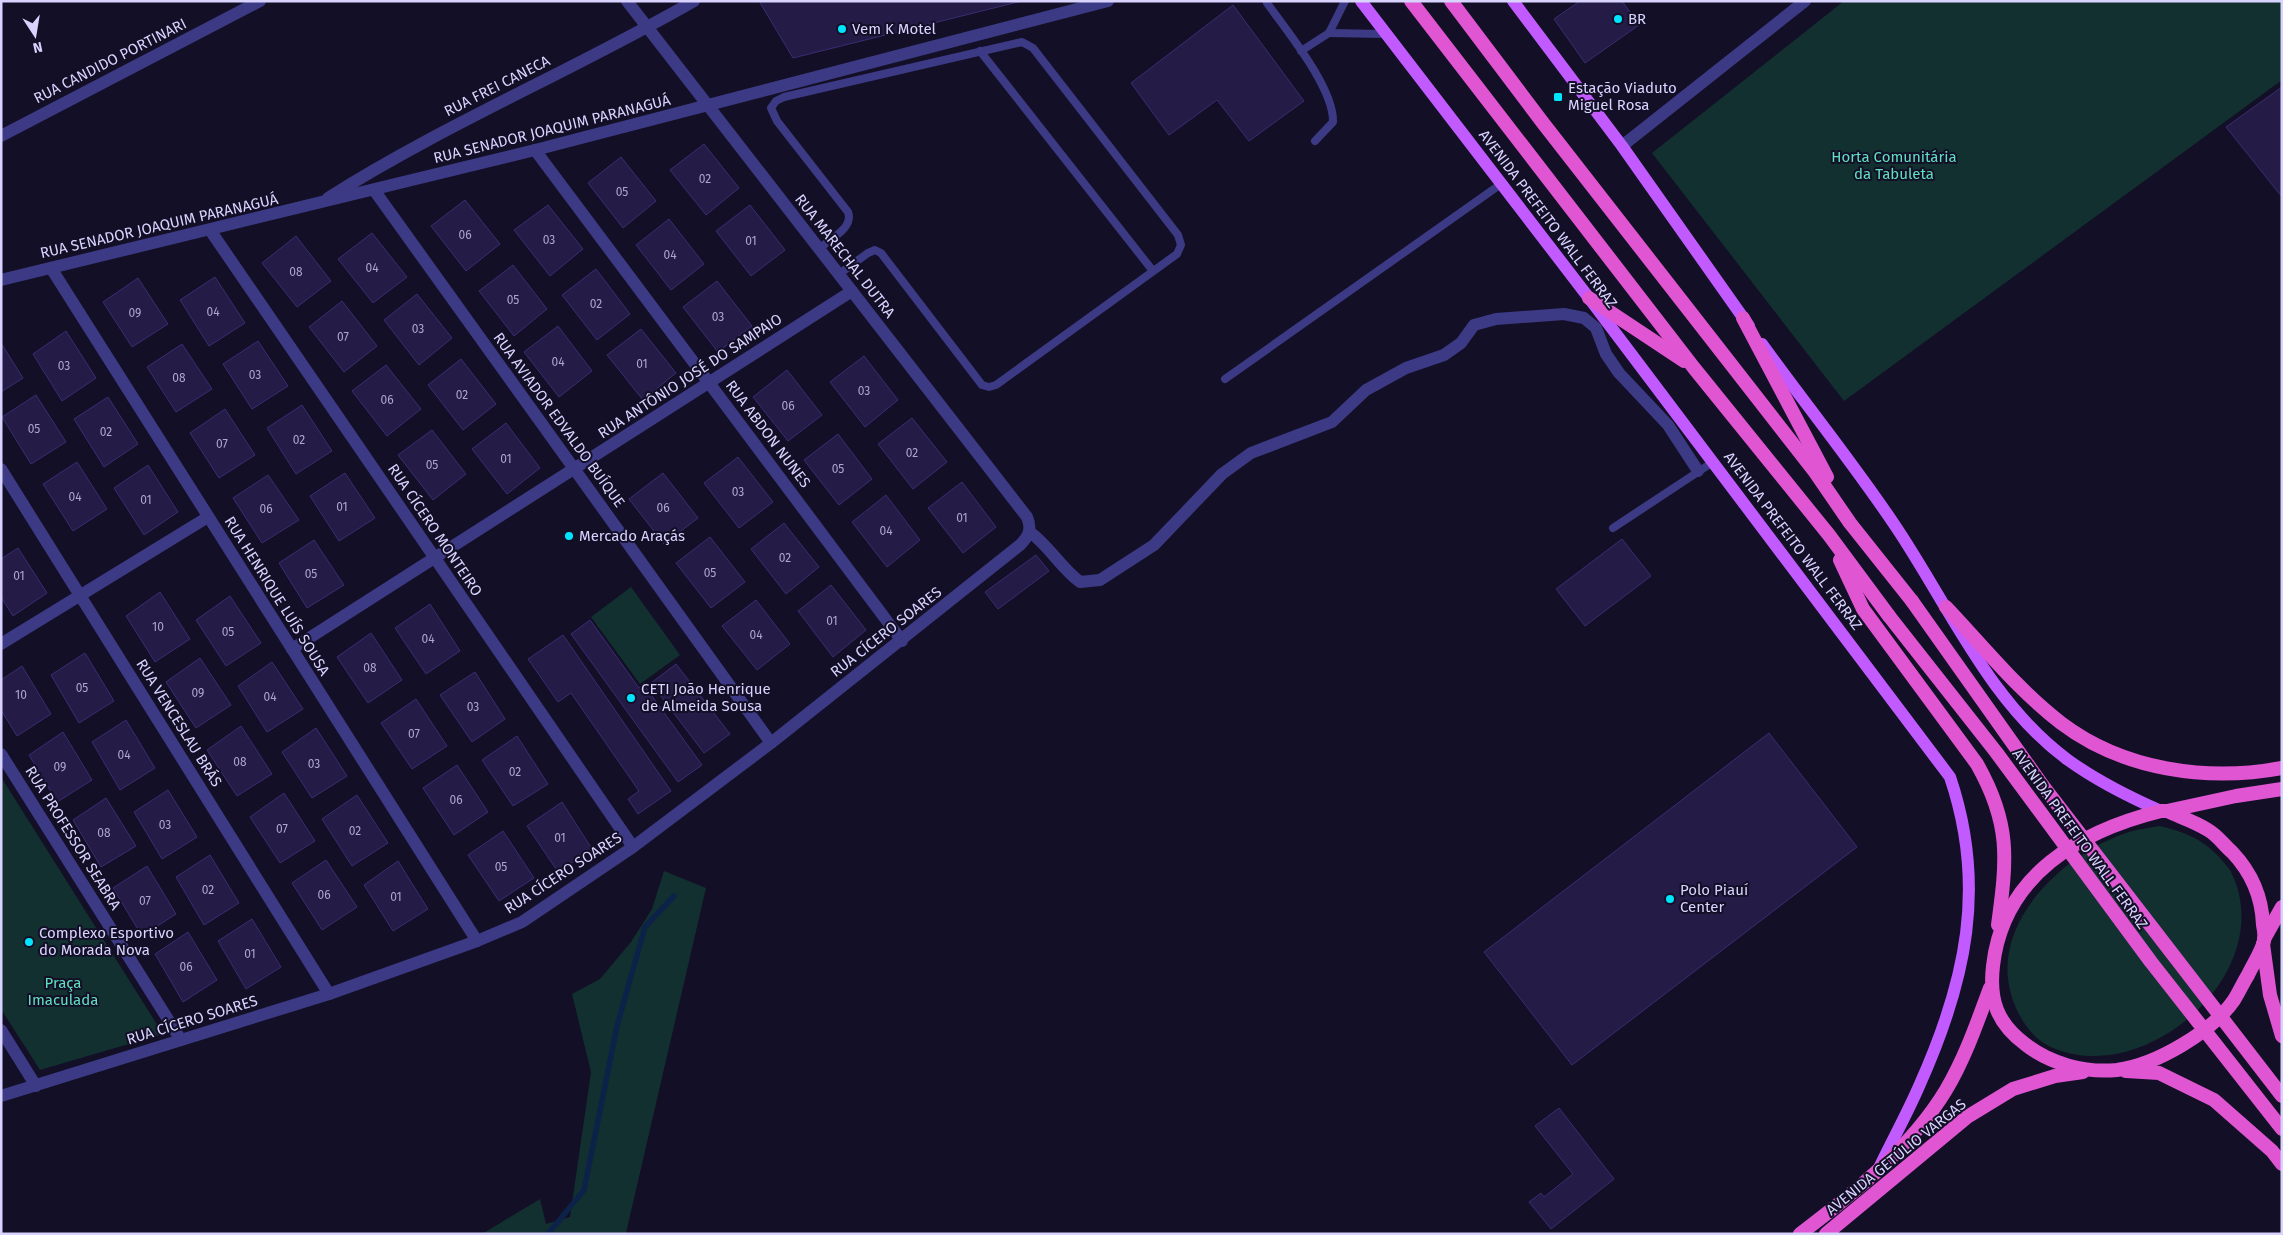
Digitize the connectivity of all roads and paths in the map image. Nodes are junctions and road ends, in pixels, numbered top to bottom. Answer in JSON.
{"nodes":[{"id":1,"x":260,"y":1,"type":"edge"},
{"id":2,"x":627,"y":1,"type":"edge"},
{"id":3,"x":694,"y":1,"type":"edge"},
{"id":4,"x":1108,"y":1,"type":"edge"},
{"id":5,"x":1345,"y":1,"type":"edge"},
{"id":6,"x":1361,"y":1,"type":"edge"},
{"id":7,"x":1411,"y":1,"type":"edge"},
{"id":8,"x":1451,"y":1,"type":"edge"},
{"id":9,"x":1513,"y":1,"type":"edge"},
{"id":10,"x":1805,"y":1,"type":"edge"},
{"id":11,"x":1267,"y":3,"type":"dead end"},
{"id":12,"x":648,"y":28,"type":"junction"},
{"id":13,"x":1329,"y":33,"type":"junction"},
{"id":14,"x":1385,"y":34,"type":"junction"},
{"id":15,"x":980,"y":51,"type":"junction"},
{"id":16,"x":1302,"y":51,"type":"junction"},
{"id":17,"x":708,"y":106,"type":"junction"},
{"id":18,"x":1,"y":136,"type":"edge"},
{"id":19,"x":1315,"y":141,"type":"dead end"},
{"id":20,"x":1622,"y":146,"type":"junction"},
{"id":21,"x":535,"y":150,"type":"junction"},
{"id":22,"x":1501,"y":184,"type":"junction"},
{"id":23,"x":374,"y":190,"type":"junction"},
{"id":24,"x":317,"y":204,"type":"junction"},
{"id":25,"x":210,"y":230,"type":"junction"},
{"id":26,"x":819,"y":249,"type":"junction"},
{"id":27,"x":51,"y":268,"type":"junction"},
{"id":28,"x":1152,"y":271,"type":"junction"},
{"id":29,"x":839,"y":274,"type":"junction"},
{"id":30,"x":1,"y":280,"type":"edge"},
{"id":31,"x":852,"y":291,"type":"junction"},
{"id":32,"x":1589,"y":298,"type":"junction"},
{"id":33,"x":1743,"y":318,"type":"junction"},
{"id":34,"x":1601,"y":325,"type":"junction"},
{"id":35,"x":1694,"y":368,"type":"junction"},
{"id":36,"x":1225,"y":379,"type":"dead end"},
{"id":37,"x":709,"y":383,"type":"junction"},
{"id":38,"x":1713,"y":462,"type":"junction"},
{"id":39,"x":1,"y":469,"type":"edge"},
{"id":40,"x":574,"y":469,"type":"junction"},
{"id":41,"x":1698,"y":471,"type":"junction"},
{"id":42,"x":208,"y":517,"type":"junction"},
{"id":43,"x":1850,"y":523,"type":"junction"},
{"id":44,"x":1613,"y":528,"type":"dead end"},
{"id":45,"x":1030,"y":532,"type":"junction"},
{"id":46,"x":1829,"y":535,"type":"junction"},
{"id":47,"x":435,"y":558,"type":"junction"},
{"id":48,"x":80,"y":595,"type":"junction"},
{"id":49,"x":1946,"y":606,"type":"junction"},
{"id":50,"x":902,"y":641,"type":"junction"},
{"id":51,"x":1,"y":644,"type":"edge"},
{"id":52,"x":292,"y":649,"type":"junction"},
{"id":53,"x":771,"y":743,"type":"junction"},
{"id":54,"x":1,"y":754,"type":"edge"},
{"id":55,"x":2282,"y":768,"type":"edge"},
{"id":56,"x":2282,"y":789,"type":"edge"},
{"id":57,"x":2164,"y":811,"type":"junction"},
{"id":58,"x":633,"y":847,"type":"junction"},
{"id":59,"x":2282,"y":907,"type":"edge"},
{"id":60,"x":477,"y":941,"type":"junction"},
{"id":61,"x":2263,"y":942,"type":"junction"},
{"id":62,"x":1994,"y":956,"type":"junction"},
{"id":63,"x":1990,"y":988,"type":"junction"},
{"id":64,"x":329,"y":994,"type":"junction"},
{"id":65,"x":1,"y":1030,"type":"edge"},
{"id":66,"x":2282,"y":1036,"type":"edge"},
{"id":67,"x":181,"y":1040,"type":"junction"},
{"id":68,"x":2099,"y":1070,"type":"junction"},
{"id":69,"x":2118,"y":1070,"type":"junction"},
{"id":70,"x":36,"y":1086,"type":"junction"},
{"id":71,"x":1,"y":1096,"type":"edge"},
{"id":72,"x":2282,"y":1096,"type":"edge"},
{"id":73,"x":2282,"y":1129,"type":"edge"},
{"id":74,"x":2282,"y":1164,"type":"edge"},
{"id":75,"x":1880,"y":1166,"type":"junction"},
{"id":76,"x":1800,"y":1234,"type":"edge"},
{"id":77,"x":1826,"y":1234,"type":"edge"}],
"edges":[{"from":1,"to":18,"type":"street","name":"RUA CANDIDO PORTINARI"},
{"from":2,"to":12,"type":"street","name":"RUA MARECHAL DUTRA"},
{"from":3,"to":12,"type":"street","name":"RUA FREI CANECA"},
{"from":4,"to":17,"type":"street","name":"RUA SENADOR JOAQUIM PARANAGUÁ"},
{"from":5,"to":13,"type":"lane"},
{"from":6,"to":14,"type":"main road","name":"AVENIDA PREFEITO WALL FERRAZ"},
{"from":7,"to":35,"type":"highway","name":"AVENIDA PREFEITO WALL FERRAZ"},
{"from":8,"to":43,"type":"highway","name":"AVENIDA PREFEITO WALL FERRAZ"},
{"from":9,"to":20,"type":"main road","name":"AVENIDA PREFEITO WALL FERRAZ"},
{"from":10,"to":20,"type":"street"},
{"from":11,"to":16,"type":"lane"},
{"from":12,"to":17,"type":"street","name":"RUA MARECHAL DUTRA"},
{"from":12,"to":24,"type":"street","name":"RUA FREI CANECA"},
{"from":13,"to":14,"type":"lane"},
{"from":13,"to":16,"type":"lane"},
{"from":14,"to":22,"type":"main road","name":"AVENIDA PREFEITO WALL FERRAZ"},
{"from":15,"to":26,"type":"lane"},
{"from":15,"to":28,"type":"lane"},
{"from":15,"to":28,"type":"lane"},
{"from":16,"to":19,"type":"lane"},
{"from":17,"to":21,"type":"street","name":"RUA SENADOR JOAQUIM PARANAGUÁ"},
{"from":17,"to":26,"type":"street","name":"RUA MARECHAL DUTRA"},
{"from":20,"to":33,"type":"main road","name":"AVENIDA PREFEITO WALL FERRAZ"},
{"from":21,"to":23,"type":"street","name":"RUA SENADOR JOAQUIM PARANAGUÁ"},
{"from":21,"to":37,"type":"street","name":"RUA ABDON NUNES"},
{"from":22,"to":32,"type":"main road","name":"AVENIDA PREFEITO WALL FERRAZ"},
{"from":22,"to":36,"type":"lane"},
{"from":23,"to":24,"type":"street","name":"RUA SENADOR JOAQUIM PARANAGUÁ"},
{"from":23,"to":40,"type":"street","name":"RUA AVIADOR EDVALDO BUÍQUE"},
{"from":24,"to":25,"type":"street","name":"RUA SENADOR JOAQUIM PARANAGUÁ"},
{"from":25,"to":27,"type":"street","name":"RUA SENADOR JOAQUIM PARANAGUÁ"},
{"from":25,"to":47,"type":"street","name":"RUA CÍCERO MONTEIRO"},
{"from":26,"to":29,"type":"street","name":"RUA MARECHAL DUTRA"},
{"from":27,"to":30,"type":"street","name":"RUA SENADOR JOAQUIM PARANAGUÁ"},
{"from":27,"to":42,"type":"street","name":"RUA HENRIQUE LUÍS SOUSA"},
{"from":28,"to":29,"type":"lane"},
{"from":29,"to":31,"type":"street","name":"RUA MARECHAL DUTRA"},
{"from":31,"to":37,"type":"street","name":"RUA ANTÔNIO JOSÉ DO SAMPAIO"},
{"from":31,"to":45,"type":"street","name":"RUA MARECHAL DUTRA"},
{"from":32,"to":34,"type":"main road","name":"AVENIDA PREFEITO WALL FERRAZ"},
{"from":32,"to":35,"type":"highway"},
{"from":33,"to":43,"type":"highway"},
{"from":33,"to":49,"type":"main road","name":"AVENIDA PREFEITO WALL FERRAZ"},
{"from":34,"to":38,"type":"main road","name":"AVENIDA PREFEITO WALL FERRAZ"},
{"from":34,"to":41,"type":"street"},
{"from":34,"to":45,"type":"street"},
{"from":35,"to":46,"type":"highway","name":"AVENIDA PREFEITO WALL FERRAZ"},
{"from":37,"to":40,"type":"street","name":"RUA ANTÔNIO JOSÉ DO SAMPAIO"},
{"from":37,"to":50,"type":"street","name":"RUA ABDON NUNES"},
{"from":38,"to":41,"type":"lane"},
{"from":38,"to":75,"type":"main road","name":"AVENIDA PREFEITO WALL FERRAZ"},
{"from":39,"to":48,"type":"street","name":"RUA VENCESLAU BRÁS"},
{"from":40,"to":47,"type":"street","name":"RUA ANTÔNIO JOSÉ DO SAMPAIO"},
{"from":40,"to":53,"type":"street","name":"RUA AVIADOR EDVALDO BUÍQUE"},
{"from":41,"to":44,"type":"lane"},
{"from":42,"to":48,"type":"street"},
{"from":42,"to":52,"type":"street","name":"RUA HENRIQUE LUÍS SOUSA"},
{"from":43,"to":72,"type":"highway","name":"AVENIDA PREFEITO WALL FERRAZ","bridge":true},
{"from":45,"to":50,"type":"street","name":"RUA CÍCERO SOARES"},
{"from":46,"to":62,"type":"highway"},
{"from":46,"to":73,"type":"highway","name":"AVENIDA PREFEITO WALL FERRAZ","bridge":true},
{"from":47,"to":52,"type":"street","name":"RUA ANTÔNIO JOSÉ DO SAMPAIO"},
{"from":47,"to":58,"type":"street","name":"RUA CÍCERO MONTEIRO"},
{"from":48,"to":51,"type":"street"},
{"from":48,"to":64,"type":"street","name":"RUA VENCESLAU BRÁS"},
{"from":49,"to":55,"type":"highway"},
{"from":49,"to":57,"type":"main road","name":"AVENIDA PREFEITO WALL FERRAZ"},
{"from":50,"to":53,"type":"street","name":"RUA CÍCERO SOARES"},
{"from":52,"to":60,"type":"street","name":"RUA HENRIQUE LUÍS SOUSA"},
{"from":53,"to":58,"type":"street","name":"RUA CÍCERO SOARES"},
{"from":54,"to":67,"type":"street","name":"RUA PROFESSOR SEABRA"},
{"from":56,"to":57,"type":"highway"},
{"from":57,"to":61,"type":"highway"},
{"from":57,"to":62,"type":"highway"},
{"from":58,"to":60,"type":"street","name":"RUA CÍCERO SOARES"},
{"from":59,"to":61,"type":"highway"},
{"from":60,"to":64,"type":"street","name":"RUA CÍCERO SOARES"},
{"from":61,"to":66,"type":"highway"},
{"from":61,"to":69,"type":"highway"},
{"from":62,"to":63,"type":"highway"},
{"from":63,"to":68,"type":"highway"},
{"from":63,"to":75,"type":"highway","name":"AVENIDA GETÚLIO VARGAS"},
{"from":64,"to":67,"type":"street","name":"RUA CÍCERO SOARES"},
{"from":65,"to":70,"type":"street"},
{"from":67,"to":70,"type":"street","name":"RUA CÍCERO SOARES"},
{"from":68,"to":69,"type":"highway"},
{"from":68,"to":77,"type":"highway","name":"AVENIDA GETÚLIO VARGAS"},
{"from":69,"to":74,"type":"highway"},
{"from":70,"to":71,"type":"street","name":"RUA CÍCERO SOARES"},
{"from":75,"to":76,"type":"highway","name":"AVENIDA GETÚLIO VARGAS"}]}
